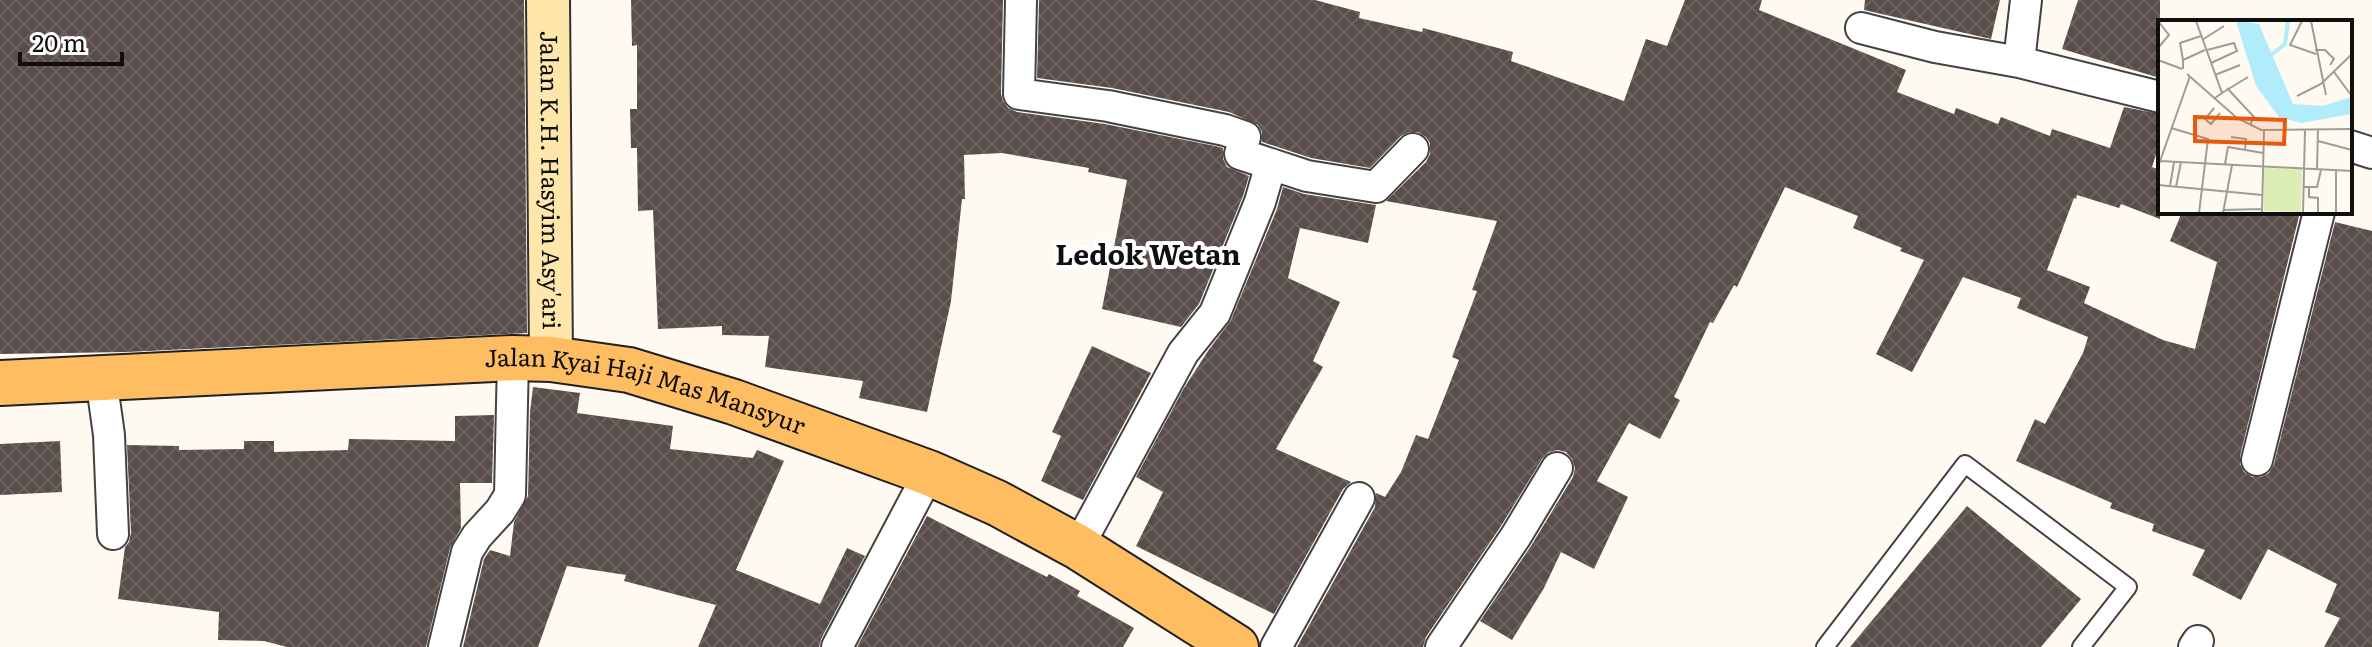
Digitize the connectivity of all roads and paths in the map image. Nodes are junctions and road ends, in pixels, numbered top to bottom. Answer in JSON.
{"nodes":[{"id":1,"x":548,"y":0,"type":"edge"},
{"id":2,"x":1021,"y":0,"type":"edge"},
{"id":3,"x":2026,"y":0,"type":"edge"},
{"id":4,"x":1861,"y":28,"type":"dead end"},
{"id":5,"x":2019,"y":62,"type":"junction"},
{"id":6,"x":2158,"y":97,"type":"edge"},
{"id":7,"x":2352,"y":147,"type":"edge"},
{"id":8,"x":1413,"y":149,"type":"dead end"},
{"id":9,"x":2372,"y":153,"type":"edge"},
{"id":10,"x":1271,"y":164,"type":"junction"},
{"id":11,"x":2318,"y":214,"type":"edge"},
{"id":12,"x":532,"y":359,"type":"junction"},
{"id":13,"x":101,"y":378,"type":"junction"},
{"id":14,"x":0,"y":383,"type":"edge"},
{"id":15,"x":2257,"y":460,"type":"dead end"},
{"id":16,"x":1557,"y":468,"type":"dead end"},
{"id":17,"x":929,"y":473,"type":"junction"},
{"id":18,"x":1359,"y":498,"type":"dead end"},
{"id":19,"x":113,"y":534,"type":"dead end"},
{"id":20,"x":1078,"y":547,"type":"junction"},
{"id":21,"x":444,"y":647,"type":"edge"},
{"id":22,"x":837,"y":647,"type":"edge"},
{"id":23,"x":1236,"y":647,"type":"edge"},
{"id":24,"x":1276,"y":647,"type":"edge"},
{"id":25,"x":1441,"y":647,"type":"edge"},
{"id":26,"x":1825,"y":647,"type":"edge"},
{"id":27,"x":2081,"y":647,"type":"edge"}],
"edges":[{"from":1,"to":12,"type":"main road","name":"Jalan K.H. Hasyim Asy'ari"},
{"from":2,"to":10,"type":"street"},
{"from":3,"to":5,"type":"street"},
{"from":4,"to":5,"type":"street"},
{"from":5,"to":6,"type":"street"},
{"from":7,"to":9,"type":"street"},
{"from":8,"to":10,"type":"street"},
{"from":10,"to":20,"type":"street"},
{"from":11,"to":15,"type":"street"},
{"from":12,"to":13,"type":"main road","name":"Jalan Kyai Haji Mas Mansyur"},
{"from":12,"to":17,"type":"main road","name":"Jalan Kyai Haji Mas Mansyur"},
{"from":12,"to":21,"type":"street"},
{"from":13,"to":14,"type":"main road","name":"Jalan Kyai Haji Mas Mansyur"},
{"from":13,"to":19,"type":"street"},
{"from":16,"to":25,"type":"street"},
{"from":17,"to":20,"type":"main road","name":"Jalan Kyai Haji Mas Mansyur"},
{"from":17,"to":22,"type":"street"},
{"from":18,"to":24,"type":"street"},
{"from":20,"to":23,"type":"main road","name":"Jalan Kyai Haji Mas Mansyur"},
{"from":26,"to":27,"type":"lane"}]}
